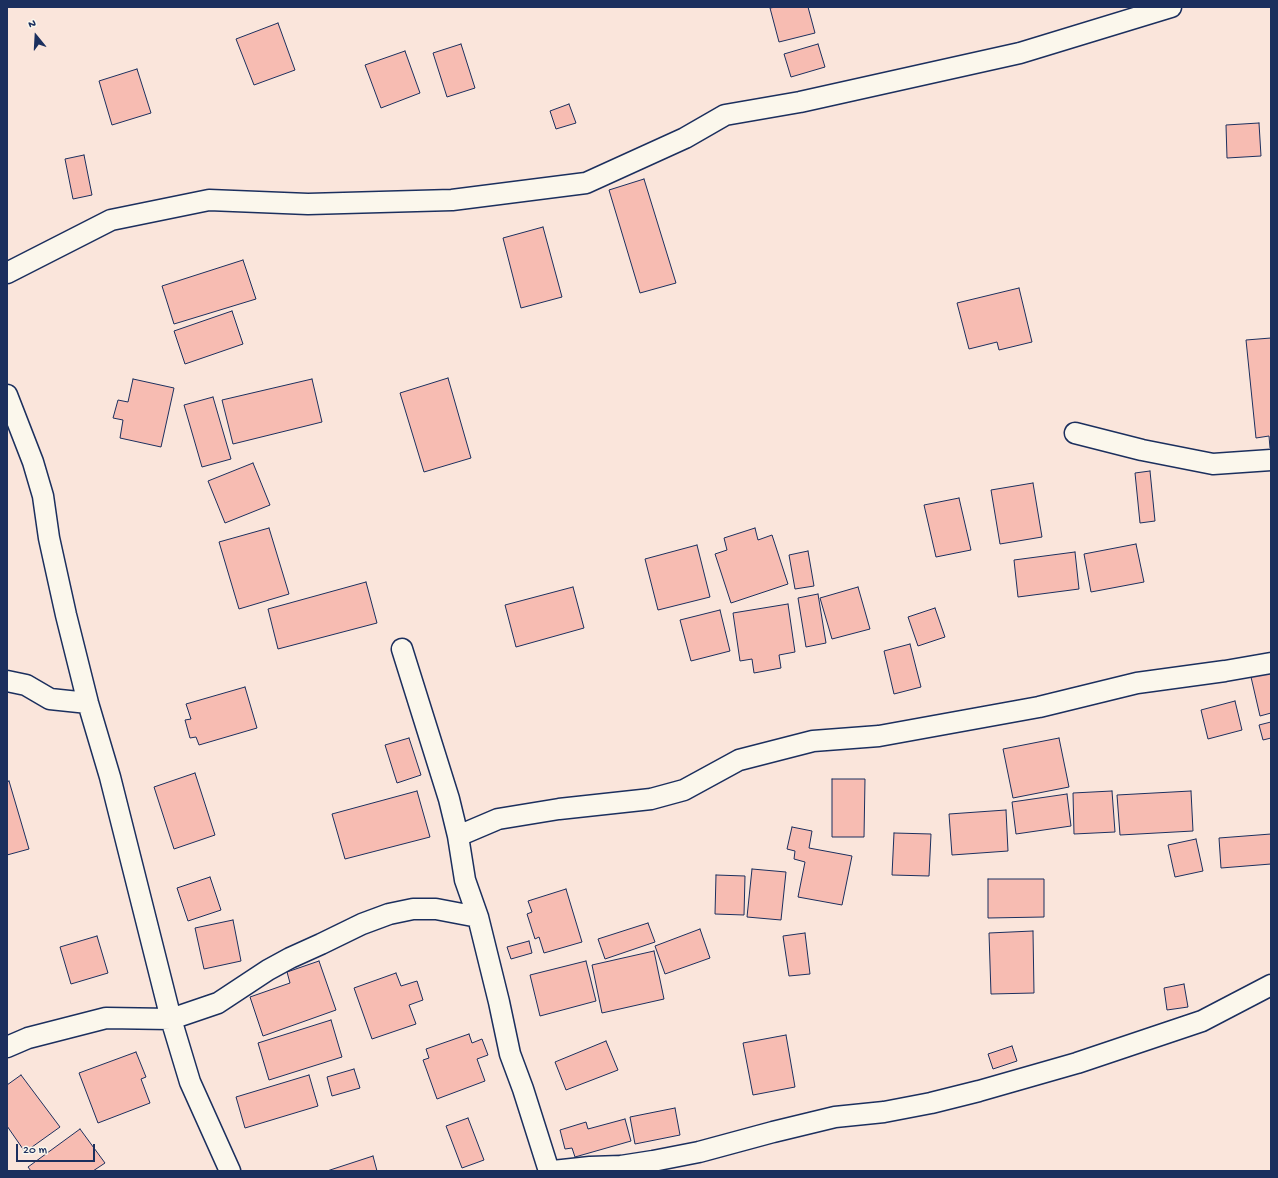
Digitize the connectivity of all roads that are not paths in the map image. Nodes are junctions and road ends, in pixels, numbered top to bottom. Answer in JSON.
{"nodes":[{"id":1,"x":1171,"y":7,"type":"edge"},
{"id":2,"x":7,"y":273,"type":"edge"},
{"id":3,"x":7,"y":396,"type":"edge"},
{"id":4,"x":1076,"y":433,"type":"dead end"},
{"id":5,"x":1271,"y":460,"type":"edge"},
{"id":6,"x":402,"y":648,"type":"dead end"},
{"id":7,"x":1271,"y":663,"type":"edge"},
{"id":8,"x":7,"y":681,"type":"edge"},
{"id":9,"x":88,"y":703,"type":"junction"},
{"id":10,"x":458,"y":836,"type":"junction"},
{"id":11,"x":478,"y":917,"type":"junction"},
{"id":12,"x":1271,"y":985,"type":"edge"},
{"id":13,"x":171,"y":1019,"type":"junction"},
{"id":14,"x":7,"y":1047,"type":"edge"},
{"id":15,"x":230,"y":1171,"type":"edge"},
{"id":16,"x":549,"y":1171,"type":"edge"},
{"id":17,"x":553,"y":1171,"type":"edge"}],
"edges":[{"from":1,"to":2,"type":"street"},
{"from":3,"to":9,"type":"street"},
{"from":4,"to":5,"type":"street"},
{"from":6,"to":10,"type":"street"},
{"from":7,"to":10,"type":"street"},
{"from":8,"to":9,"type":"street"},
{"from":9,"to":13,"type":"street"},
{"from":10,"to":11,"type":"street"},
{"from":11,"to":13,"type":"street"},
{"from":11,"to":16,"type":"street"},
{"from":12,"to":17,"type":"street"},
{"from":13,"to":14,"type":"street"},
{"from":13,"to":15,"type":"street"}]}
